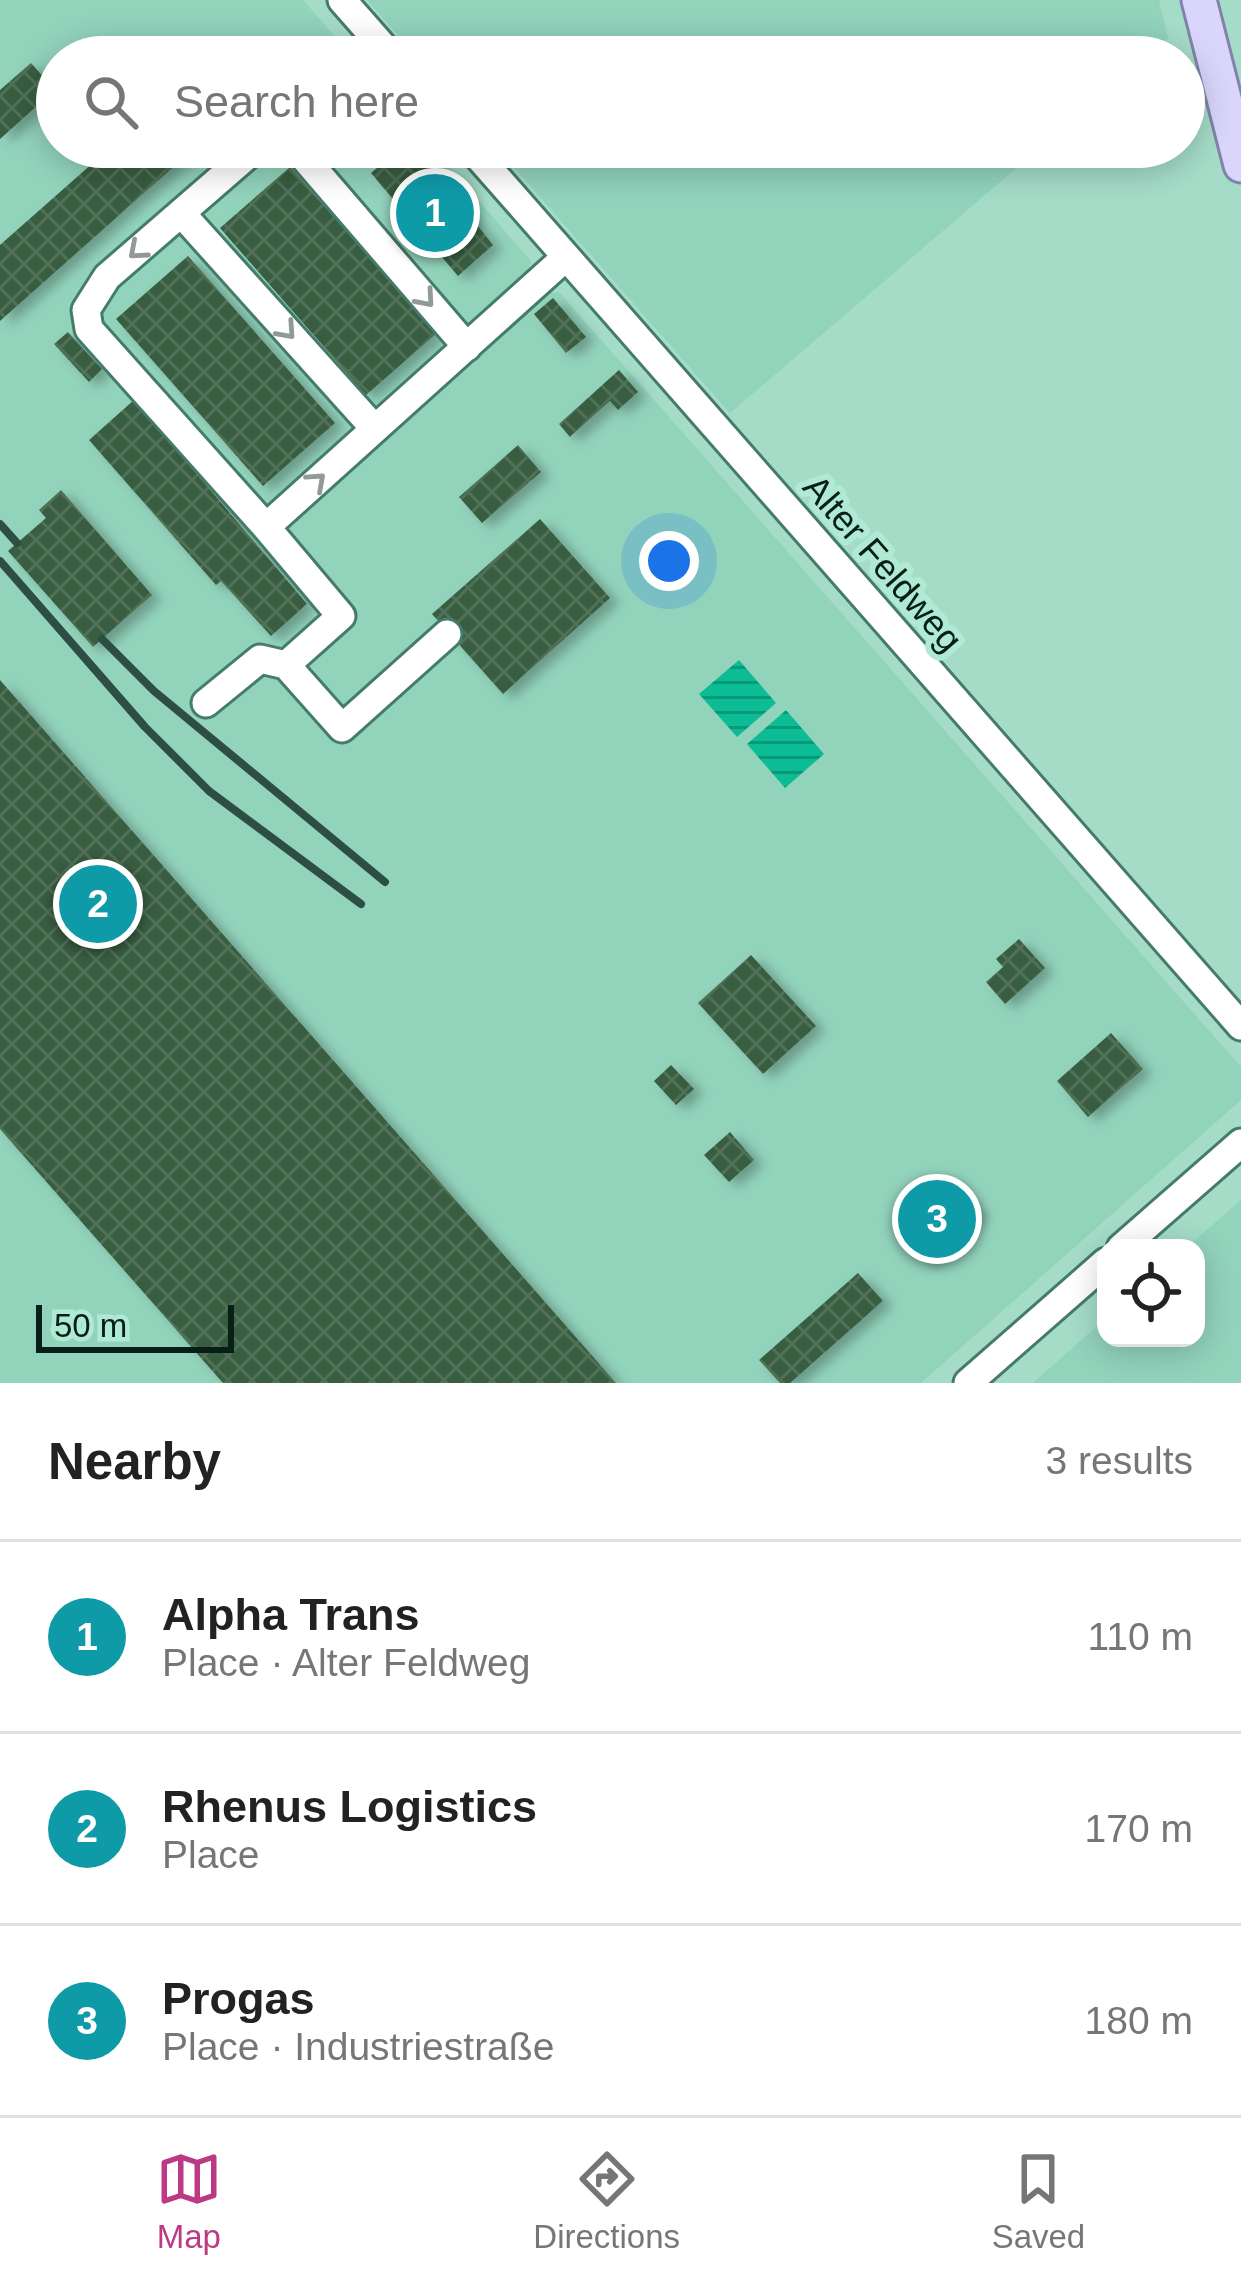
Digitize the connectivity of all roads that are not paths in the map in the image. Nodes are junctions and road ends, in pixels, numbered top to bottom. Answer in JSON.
{"nodes":[{"id":1,"x":342,"y":0,"type":"edge"},
{"id":2,"x":1198,"y":0,"type":"edge"},
{"id":3,"x":366,"y":36,"type":"edge"},
{"id":4,"x":1241,"y":165,"type":"edge"},
{"id":5,"x":233,"y":168,"type":"edge"},
{"id":6,"x":313,"y":168,"type":"edge"},
{"id":7,"x":488,"y":168,"type":"edge"},
{"id":8,"x":181,"y":213,"type":"junction"},
{"id":9,"x":566,"y":257,"type":"junction"},
{"id":10,"x":467,"y":346,"type":"junction"},
{"id":11,"x":376,"y":429,"type":"junction"},
{"id":12,"x":266,"y":527,"type":"junction"},
{"id":13,"x":447,"y":634,"type":"dead end"},
{"id":14,"x":286,"y":665,"type":"junction"},
{"id":15,"x":206,"y":703,"type":"dead end"},
{"id":16,"x":1241,"y":1026,"type":"edge"},
{"id":17,"x":1241,"y":1143,"type":"edge"},
{"id":18,"x":1131,"y":1239,"type":"edge"},
{"id":19,"x":1097,"y":1270,"type":"edge"},
{"id":20,"x":968,"y":1383,"type":"edge"}],
"edges":[{"from":1,"to":3,"type":"street"},
{"from":2,"to":4,"type":"main road"},
{"from":5,"to":8,"type":"street"},
{"from":6,"to":10,"type":"street","one_way":true},
{"from":7,"to":9,"type":"street","name":"Alter Feldweg"},
{"from":8,"to":11,"type":"street","one_way":true},
{"from":8,"to":12,"type":"street","one_way":true},
{"from":9,"to":10,"type":"street"},
{"from":9,"to":16,"type":"street","name":"Alter Feldweg"},
{"from":10,"to":11,"type":"street"},
{"from":12,"to":11,"type":"street","one_way":true},
{"from":12,"to":14,"type":"street"},
{"from":13,"to":14,"type":"street"},
{"from":14,"to":15,"type":"street"},
{"from":17,"to":18,"type":"street"},
{"from":19,"to":20,"type":"street"}]}
